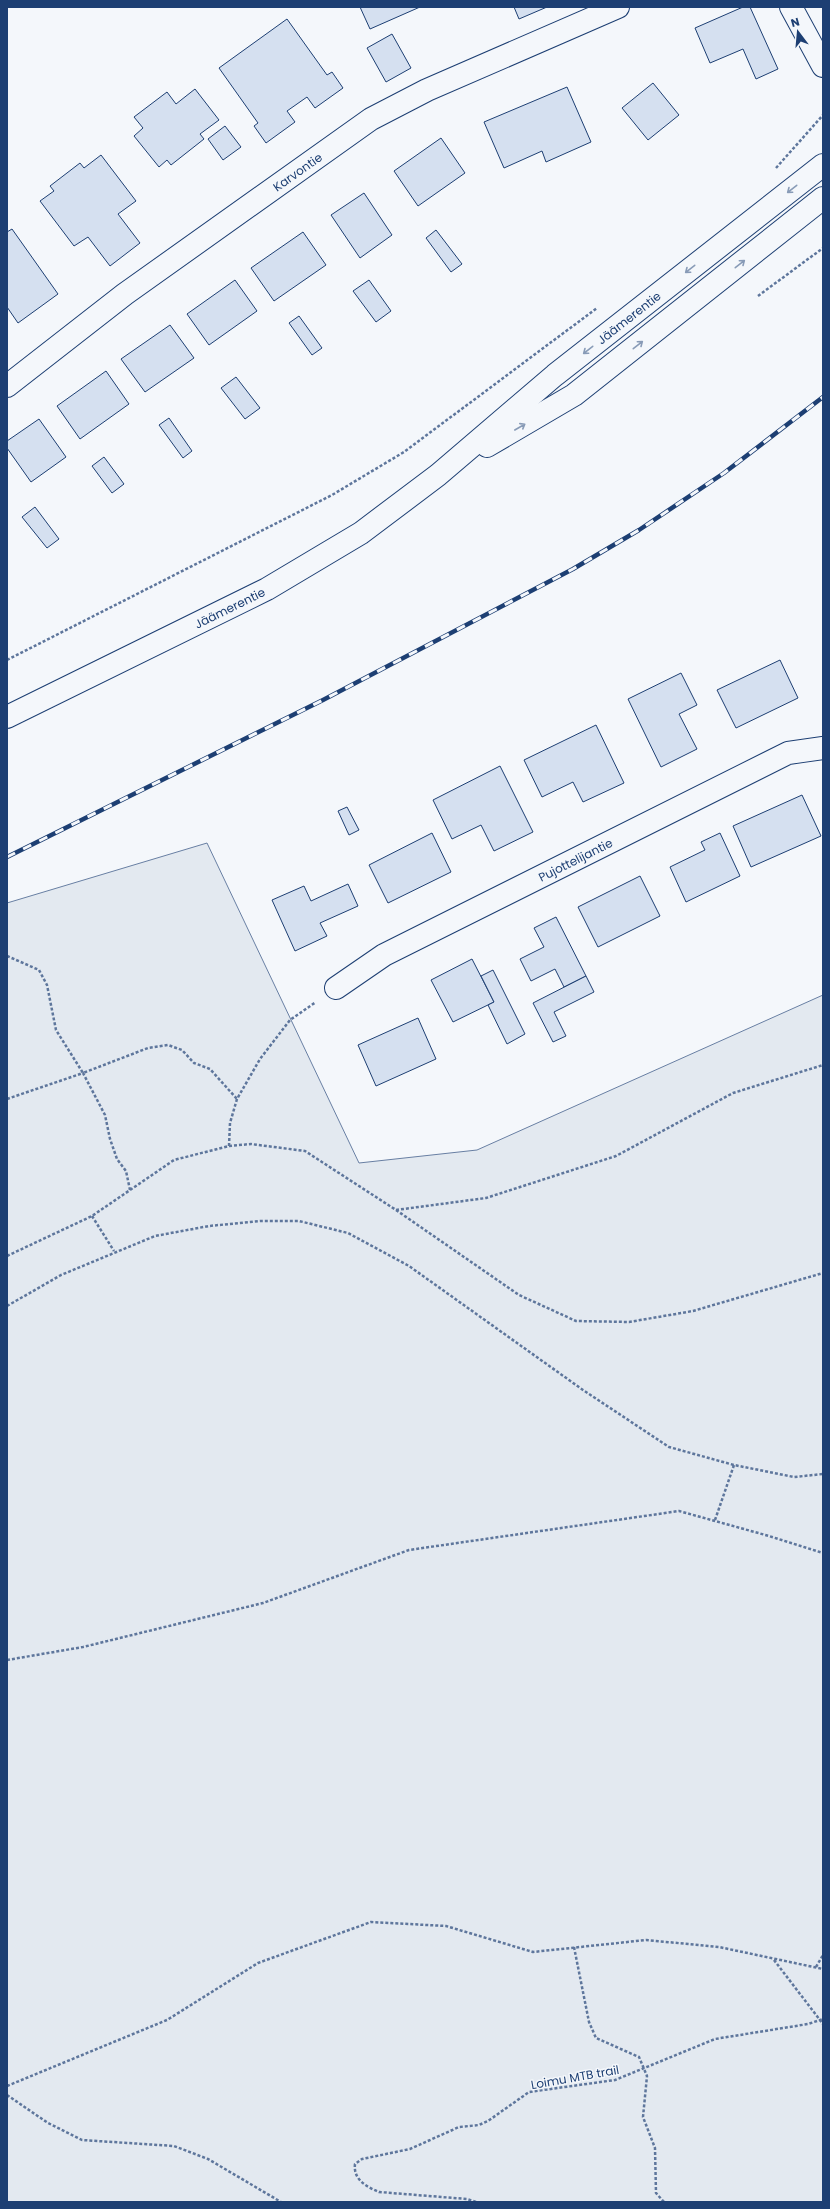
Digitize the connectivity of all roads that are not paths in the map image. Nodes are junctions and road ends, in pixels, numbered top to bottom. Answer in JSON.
{"nodes":[{"id":1,"x":618,"y":7,"type":"edge"},
{"id":2,"x":791,"y":7,"type":"edge"},
{"id":3,"x":823,"y":66,"type":"edge"},
{"id":4,"x":823,"y":165,"type":"edge"},
{"id":5,"x":823,"y":198,"type":"edge"},
{"id":6,"x":7,"y":386,"type":"edge"},
{"id":7,"x":438,"y":475,"type":"junction"},
{"id":8,"x":7,"y":717,"type":"edge"},
{"id":9,"x":823,"y":748,"type":"edge"},
{"id":10,"x":336,"y":988,"type":"road end"}],
"edges":[{"from":1,"to":6,"type":"main road","name":"Karvontie"},
{"from":2,"to":3,"type":"main road"},
{"from":4,"to":7,"type":"main road","name":"Jäämerentie","one_way":true},
{"from":7,"to":5,"type":"main road","name":"Jäämerentie","one_way":true},
{"from":7,"to":8,"type":"main road","name":"Jäämerentie"},
{"from":9,"to":10,"type":"main road","name":"Pujottelijantie"}]}
